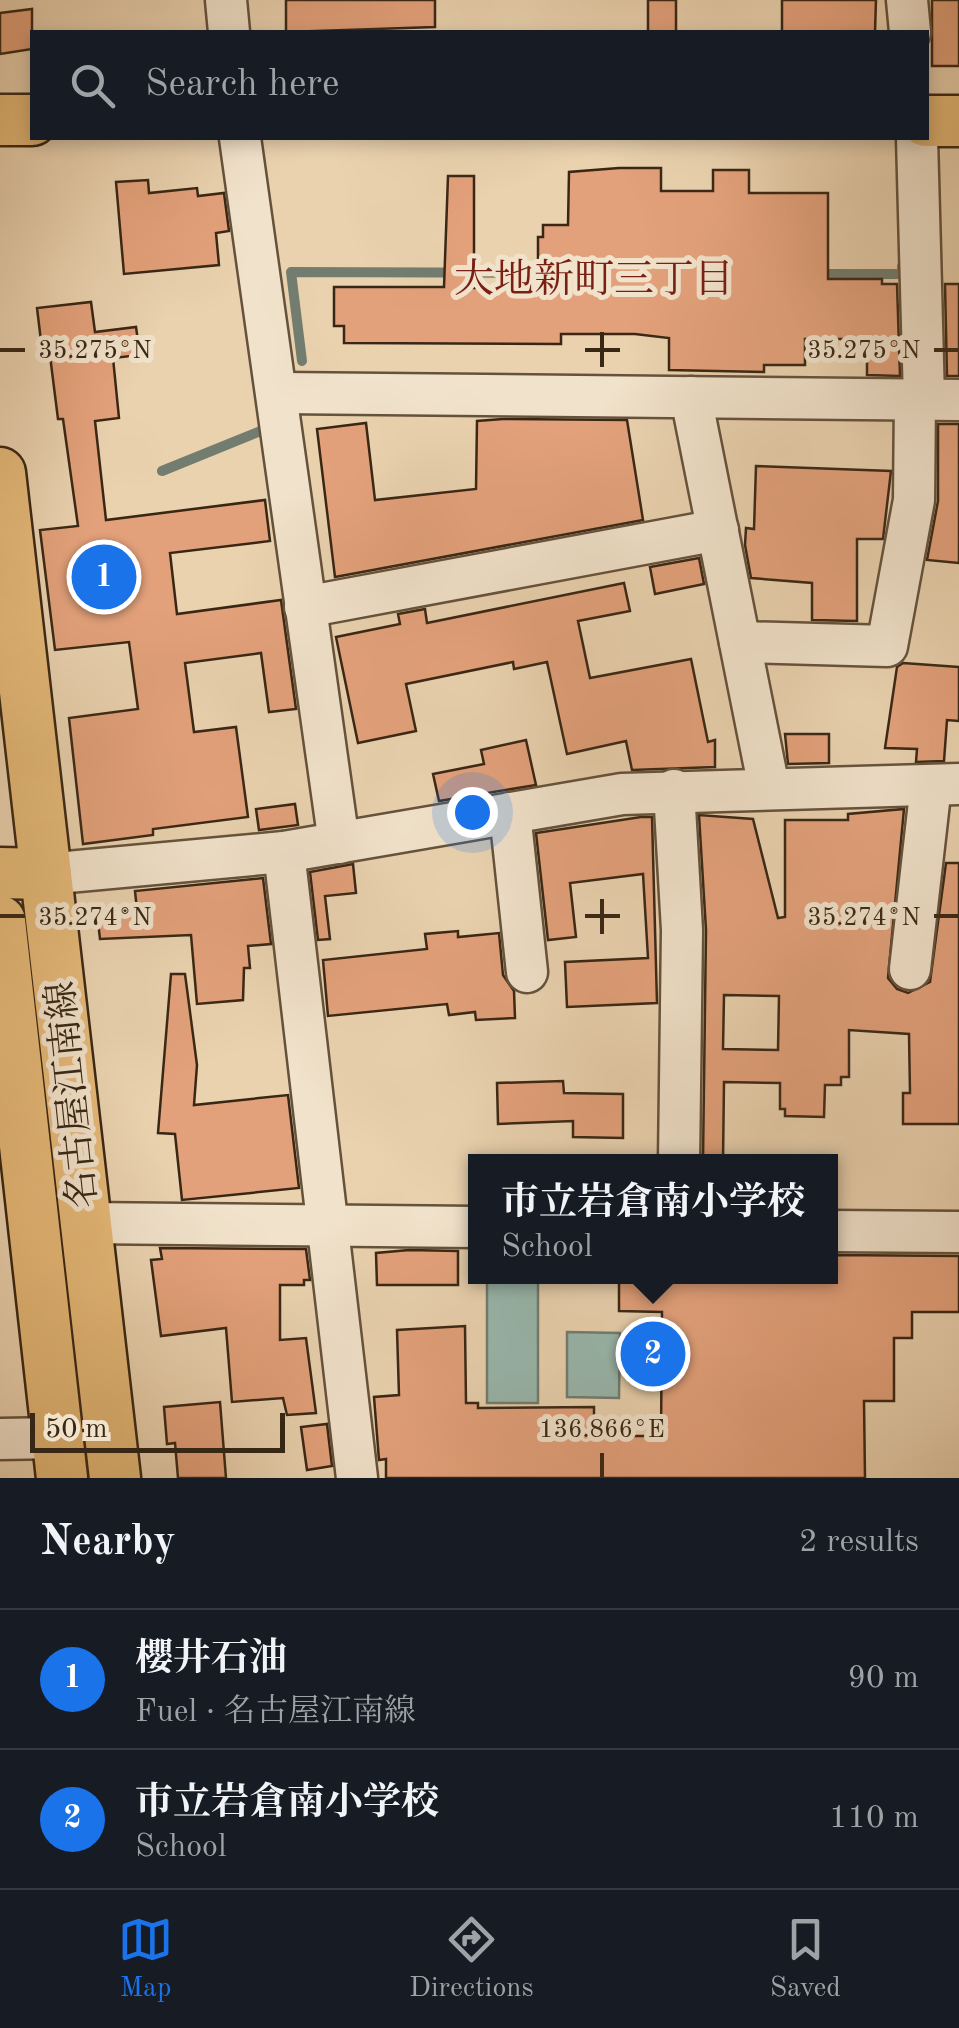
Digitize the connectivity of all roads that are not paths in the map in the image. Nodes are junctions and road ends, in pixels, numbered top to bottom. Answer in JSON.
{"nodes":[{"id":1,"x":226,"y":0,"type":"edge"},
{"id":2,"x":907,"y":0,"type":"edge"},
{"id":3,"x":229,"y":30,"type":"edge"},
{"id":4,"x":910,"y":30,"type":"edge"},
{"id":5,"x":0,"y":120,"type":"edge"},
{"id":6,"x":30,"y":120,"type":"edge"},
{"id":7,"x":929,"y":121,"type":"edge"},
{"id":8,"x":959,"y":121,"type":"edge"},
{"id":9,"x":240,"y":140,"type":"edge"},
{"id":10,"x":917,"y":140,"type":"edge"},
{"id":11,"x":280,"y":392,"type":"junction"},
{"id":12,"x":691,"y":397,"type":"junction"},
{"id":13,"x":932,"y":400,"type":"edge"},
{"id":14,"x":0,"y":472,"type":"edge"},
{"id":15,"x":718,"y":530,"type":"junction"},
{"id":16,"x":305,"y":607,"type":"junction"},
{"id":17,"x":740,"y":642,"type":"junction"},
{"id":18,"x":945,"y":784,"type":"edge"},
{"id":19,"x":769,"y":788,"type":"junction"},
{"id":20,"x":674,"y":790,"type":"junction"},
{"id":21,"x":510,"y":813,"type":"junction"},
{"id":22,"x":339,"y":842,"type":"junction"},
{"id":23,"x":284,"y":852,"type":"junction"},
{"id":24,"x":23,"y":874,"type":"edge"},
{"id":25,"x":0,"y":921,"type":"edge"},
{"id":26,"x":910,"y":970,"type":"dead end"},
{"id":27,"x":527,"y":972,"type":"dead end"},
{"id":28,"x":680,"y":1154,"type":"edge"},
{"id":29,"x":85,"y":1223,"type":"junction"},
{"id":30,"x":328,"y":1226,"type":"junction"},
{"id":31,"x":468,"y":1227,"type":"edge"},
{"id":32,"x":838,"y":1230,"type":"edge"},
{"id":33,"x":959,"y":1232,"type":"edge"},
{"id":34,"x":0,"y":1439,"type":"edge"},
{"id":35,"x":60,"y":1458,"type":"edge"},
{"id":36,"x":115,"y":1478,"type":"edge"},
{"id":37,"x":358,"y":1478,"type":"edge"}],
"edges":[{"from":1,"to":3,"type":"street"},
{"from":2,"to":4,"type":"street"},
{"from":5,"to":6,"type":"main road"},
{"from":7,"to":8,"type":"main road"},
{"from":9,"to":11,"type":"street"},
{"from":10,"to":13,"type":"street"},
{"from":11,"to":12,"type":"street"},
{"from":11,"to":16,"type":"street"},
{"from":12,"to":13,"type":"street"},
{"from":12,"to":15,"type":"street"},
{"from":13,"to":17,"type":"street"},
{"from":14,"to":24,"type":"main road","name":"名古屋江南線"},
{"from":15,"to":16,"type":"street"},
{"from":15,"to":17,"type":"street"},
{"from":16,"to":22,"type":"street"},
{"from":17,"to":19,"type":"street"},
{"from":18,"to":19,"type":"street"},
{"from":18,"to":26,"type":"street"},
{"from":19,"to":20,"type":"street"},
{"from":20,"to":21,"type":"street"},
{"from":20,"to":28,"type":"street"},
{"from":21,"to":22,"type":"street"},
{"from":21,"to":27,"type":"street"},
{"from":22,"to":23,"type":"street"},
{"from":23,"to":24,"type":"street"},
{"from":23,"to":30,"type":"street"},
{"from":24,"to":29,"type":"main road","name":"名古屋江南線"},
{"from":25,"to":35,"type":"main road","name":"名古屋江南線"},
{"from":29,"to":30,"type":"street"},
{"from":29,"to":36,"type":"main road","name":"名古屋江南線"},
{"from":30,"to":31,"type":"street"},
{"from":30,"to":37,"type":"street"},
{"from":32,"to":33,"type":"street"},
{"from":34,"to":35,"type":"street"}]}
